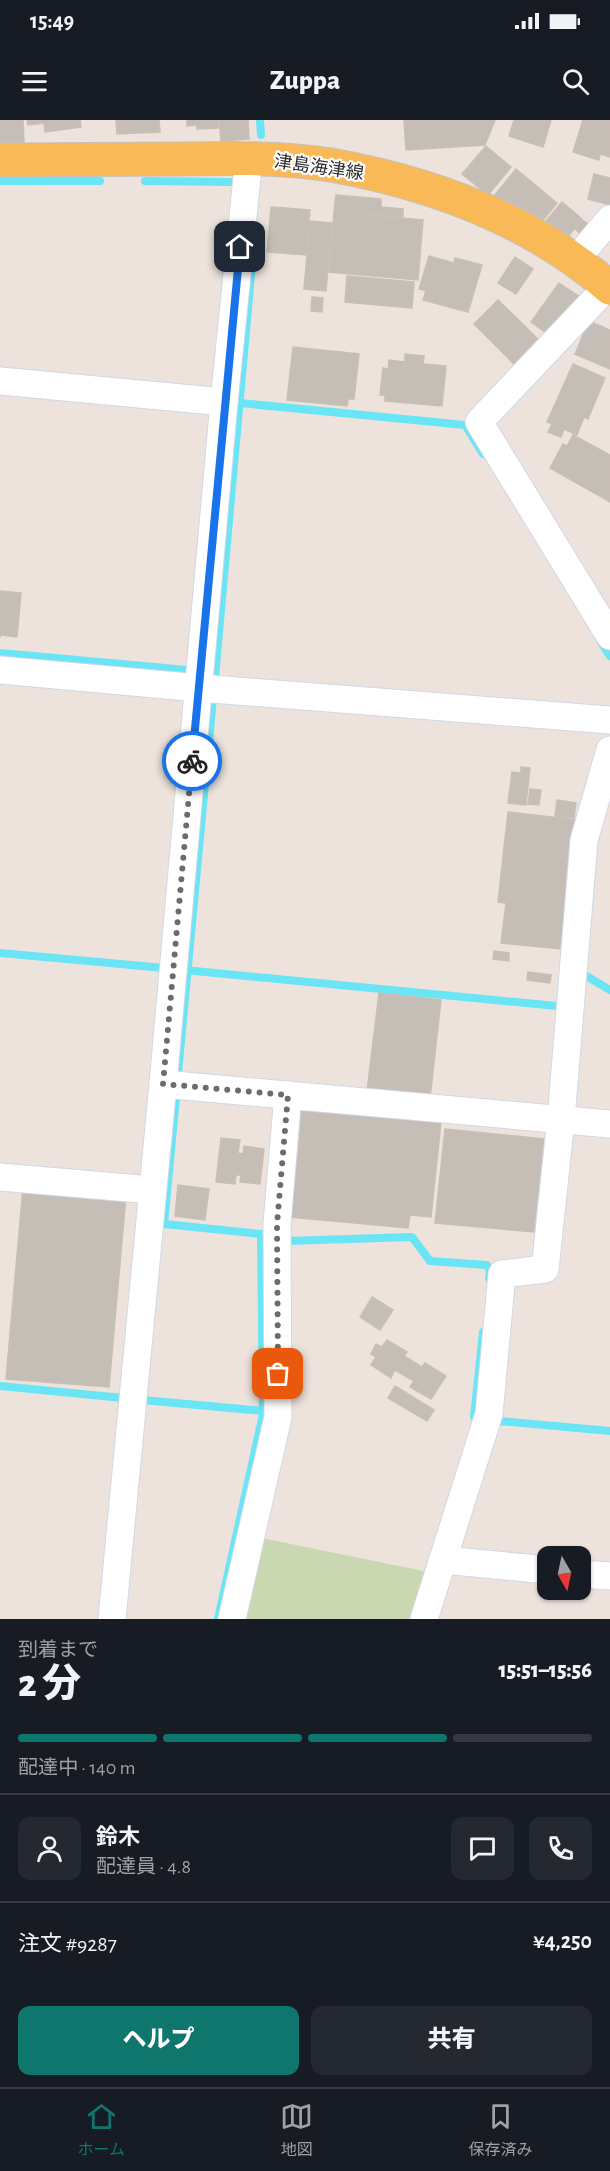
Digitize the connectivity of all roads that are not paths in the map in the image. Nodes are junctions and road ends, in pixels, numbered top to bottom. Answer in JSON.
{"nodes":[{"id":1,"x":249,"y":158,"type":"junction"},
{"id":2,"x":0,"y":160,"type":"edge"},
{"id":3,"x":610,"y":219,"type":"edge"},
{"id":4,"x":575,"y":261,"type":"junction"},
{"id":5,"x":609,"y":287,"type":"edge"},
{"id":6,"x":0,"y":381,"type":"edge"},
{"id":7,"x":224,"y":402,"type":"junction"},
{"id":8,"x":610,"y":636,"type":"edge"},
{"id":9,"x":0,"y":670,"type":"edge"},
{"id":10,"x":199,"y":688,"type":"junction"},
{"id":11,"x":610,"y":720,"type":"edge"},
{"id":12,"x":610,"y":750,"type":"edge"},
{"id":13,"x":163,"y":1084,"type":"junction"},
{"id":14,"x":288,"y":1095,"type":"junction"},
{"id":15,"x":561,"y":1119,"type":"junction"},
{"id":16,"x":610,"y":1124,"type":"edge"},
{"id":17,"x":0,"y":1177,"type":"edge"},
{"id":18,"x":152,"y":1190,"type":"junction"},
{"id":19,"x":443,"y":1560,"type":"junction"},
{"id":20,"x":537,"y":1569,"type":"edge"},
{"id":21,"x":591,"y":1575,"type":"edge"},
{"id":22,"x":610,"y":1576,"type":"edge"},
{"id":23,"x":112,"y":1619,"type":"edge"},
{"id":24,"x":232,"y":1619,"type":"edge"},
{"id":25,"x":424,"y":1619,"type":"edge"}],
"edges":[{"from":1,"to":2,"type":"main road","name":"津島海津線"},
{"from":1,"to":4,"type":"main road","name":"津島海津線"},
{"from":1,"to":7,"type":"street"},
{"from":3,"to":4,"type":"street"},
{"from":4,"to":5,"type":"main road","name":"津島海津線"},
{"from":5,"to":8,"type":"street"},
{"from":6,"to":7,"type":"street"},
{"from":7,"to":10,"type":"street"},
{"from":9,"to":10,"type":"street"},
{"from":10,"to":11,"type":"street"},
{"from":10,"to":13,"type":"street"},
{"from":12,"to":15,"type":"street"},
{"from":13,"to":14,"type":"street"},
{"from":13,"to":18,"type":"street"},
{"from":14,"to":15,"type":"street"},
{"from":14,"to":24,"type":"street"},
{"from":15,"to":16,"type":"street"},
{"from":15,"to":19,"type":"street"},
{"from":17,"to":18,"type":"street"},
{"from":18,"to":23,"type":"street"},
{"from":19,"to":20,"type":"street"},
{"from":19,"to":25,"type":"street"},
{"from":21,"to":22,"type":"street"}]}
